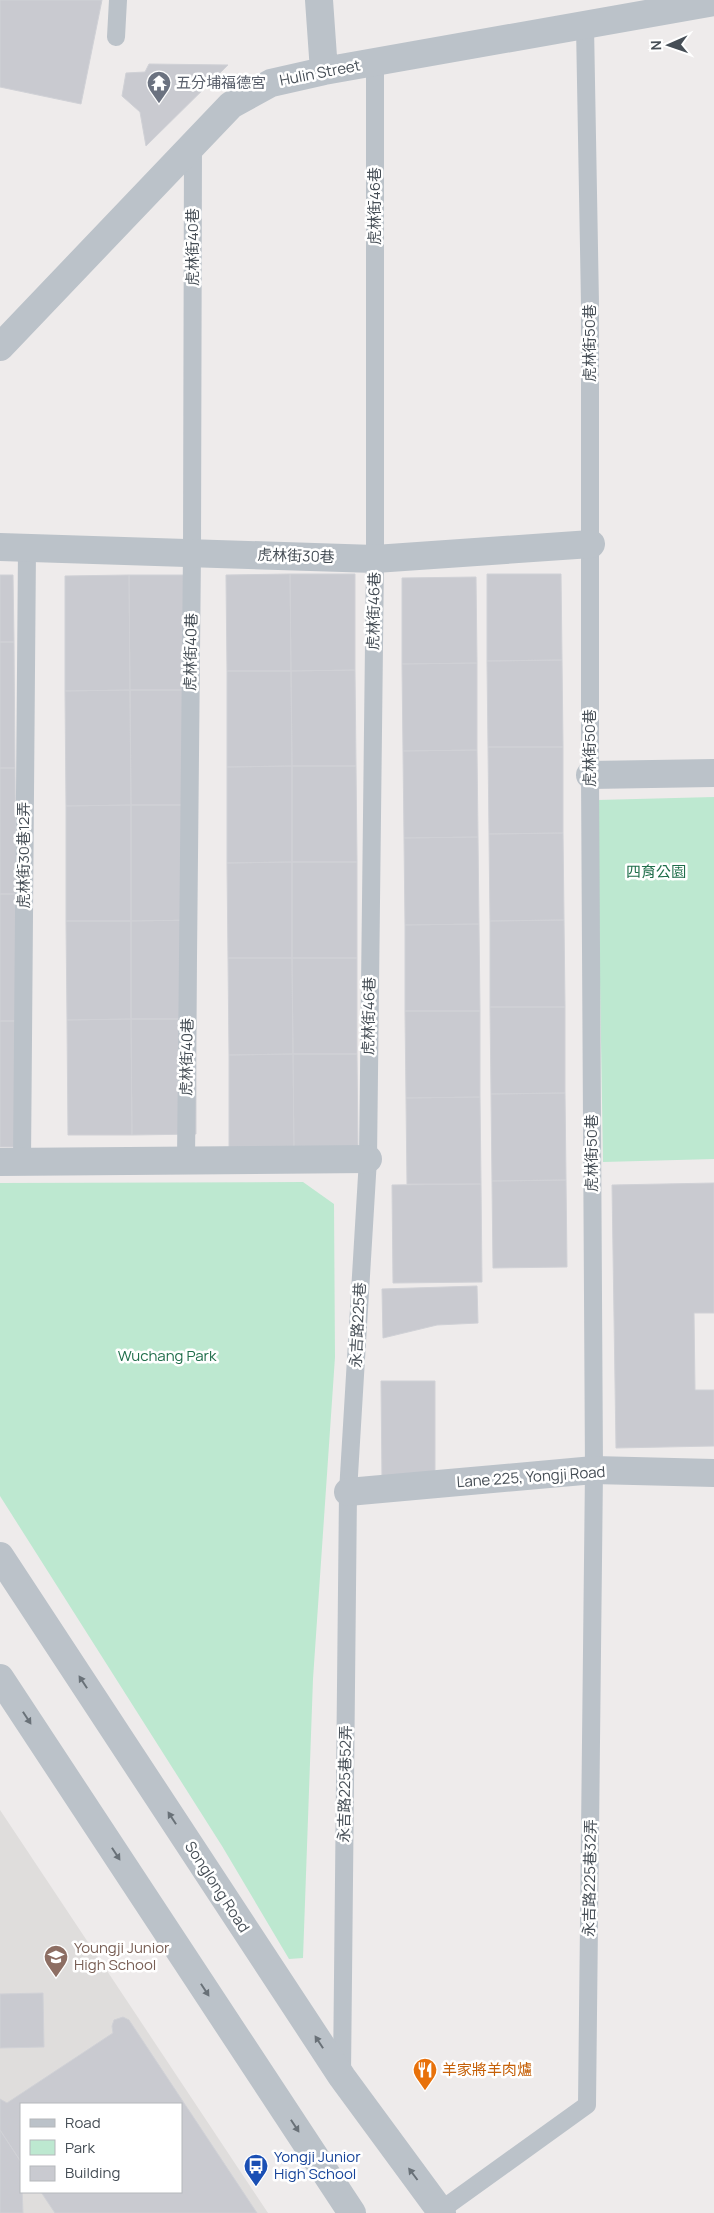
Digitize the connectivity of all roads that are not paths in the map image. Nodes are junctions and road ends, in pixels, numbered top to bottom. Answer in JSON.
{"nodes":[{"id":1,"x":118,"y":0,"type":"edge"},
{"id":2,"x":319,"y":0,"type":"edge"},
{"id":3,"x":714,"y":2,"type":"edge"},
{"id":4,"x":585,"y":26,"type":"junction"},
{"id":5,"x":116,"y":37,"type":"dead end"},
{"id":6,"x":375,"y":63,"type":"junction"},
{"id":7,"x":324,"y":71,"type":"junction"},
{"id":8,"x":193,"y":144,"type":"junction"},
{"id":9,"x":0,"y":347,"type":"edge"},
{"id":10,"x":591,"y":544,"type":"junction"},
{"id":11,"x":0,"y":547,"type":"edge"},
{"id":12,"x":27,"y":548,"type":"junction"},
{"id":13,"x":192,"y":552,"type":"junction"},
{"id":14,"x":375,"y":559,"type":"junction"},
{"id":15,"x":714,"y":772,"type":"edge"},
{"id":16,"x":590,"y":774,"type":"junction"},
{"id":17,"x":368,"y":1159,"type":"junction"},
{"id":18,"x":186,"y":1160,"type":"junction"},
{"id":19,"x":11,"y":1162,"type":"edge"},
{"id":20,"x":594,"y":1470,"type":"junction"},
{"id":21,"x":714,"y":1472,"type":"edge"},
{"id":22,"x":348,"y":1492,"type":"junction"},
{"id":23,"x":0,"y":1556,"type":"edge"},
{"id":24,"x":0,"y":1678,"type":"edge"},
{"id":25,"x":342,"y":2077,"type":"junction"},
{"id":26,"x":441,"y":2212,"type":"edge"},
{"id":27,"x":352,"y":2213,"type":"edge"}],
"edges":[{"from":1,"to":5,"type":"lane"},
{"from":2,"to":7,"type":"street"},
{"from":3,"to":4,"type":"street","name":"Hulin Street"},
{"from":4,"to":6,"type":"street","name":"Hulin Street"},
{"from":4,"to":10,"type":"lane","name":"虎林街50巷"},
{"from":6,"to":7,"type":"street","name":"Hulin Street"},
{"from":6,"to":14,"type":"lane","name":"虎林街46巷"},
{"from":7,"to":8,"type":"street","name":"Hulin Street"},
{"from":8,"to":9,"type":"street","name":"Hulin Street"},
{"from":8,"to":13,"type":"lane","name":"虎林街40巷"},
{"from":10,"to":14,"type":"street","name":"虎林街30巷"},
{"from":10,"to":16,"type":"lane","name":"虎林街50巷"},
{"from":11,"to":12,"type":"street","name":"虎林街30巷"},
{"from":12,"to":13,"type":"street","name":"虎林街30巷"},
{"from":12,"to":19,"type":"lane","name":"虎林街30巷12弄"},
{"from":13,"to":14,"type":"street","name":"虎林街30巷"},
{"from":13,"to":18,"type":"lane","name":"虎林街40巷"},
{"from":14,"to":17,"type":"lane","name":"虎林街46巷"},
{"from":15,"to":16,"type":"street"},
{"from":16,"to":20,"type":"lane","name":"虎林街50巷"},
{"from":17,"to":18,"type":"street"},
{"from":17,"to":22,"type":"lane","name":"永吉路225巷"},
{"from":18,"to":19,"type":"street"},
{"from":20,"to":21,"type":"street","name":"Lane 225, Yongji Road"},
{"from":20,"to":22,"type":"street","name":"Lane 225, Yongji Road"},
{"from":20,"to":26,"type":"lane","name":"永吉路225巷32弄"},
{"from":22,"to":25,"type":"lane","name":"永吉路225巷52弄"},
{"from":25,"to":23,"type":"street","name":"Songlong Road","one_way":true},
{"from":24,"to":27,"type":"street","one_way":true},
{"from":26,"to":25,"type":"street","name":"Songlong Road","one_way":true}]}
